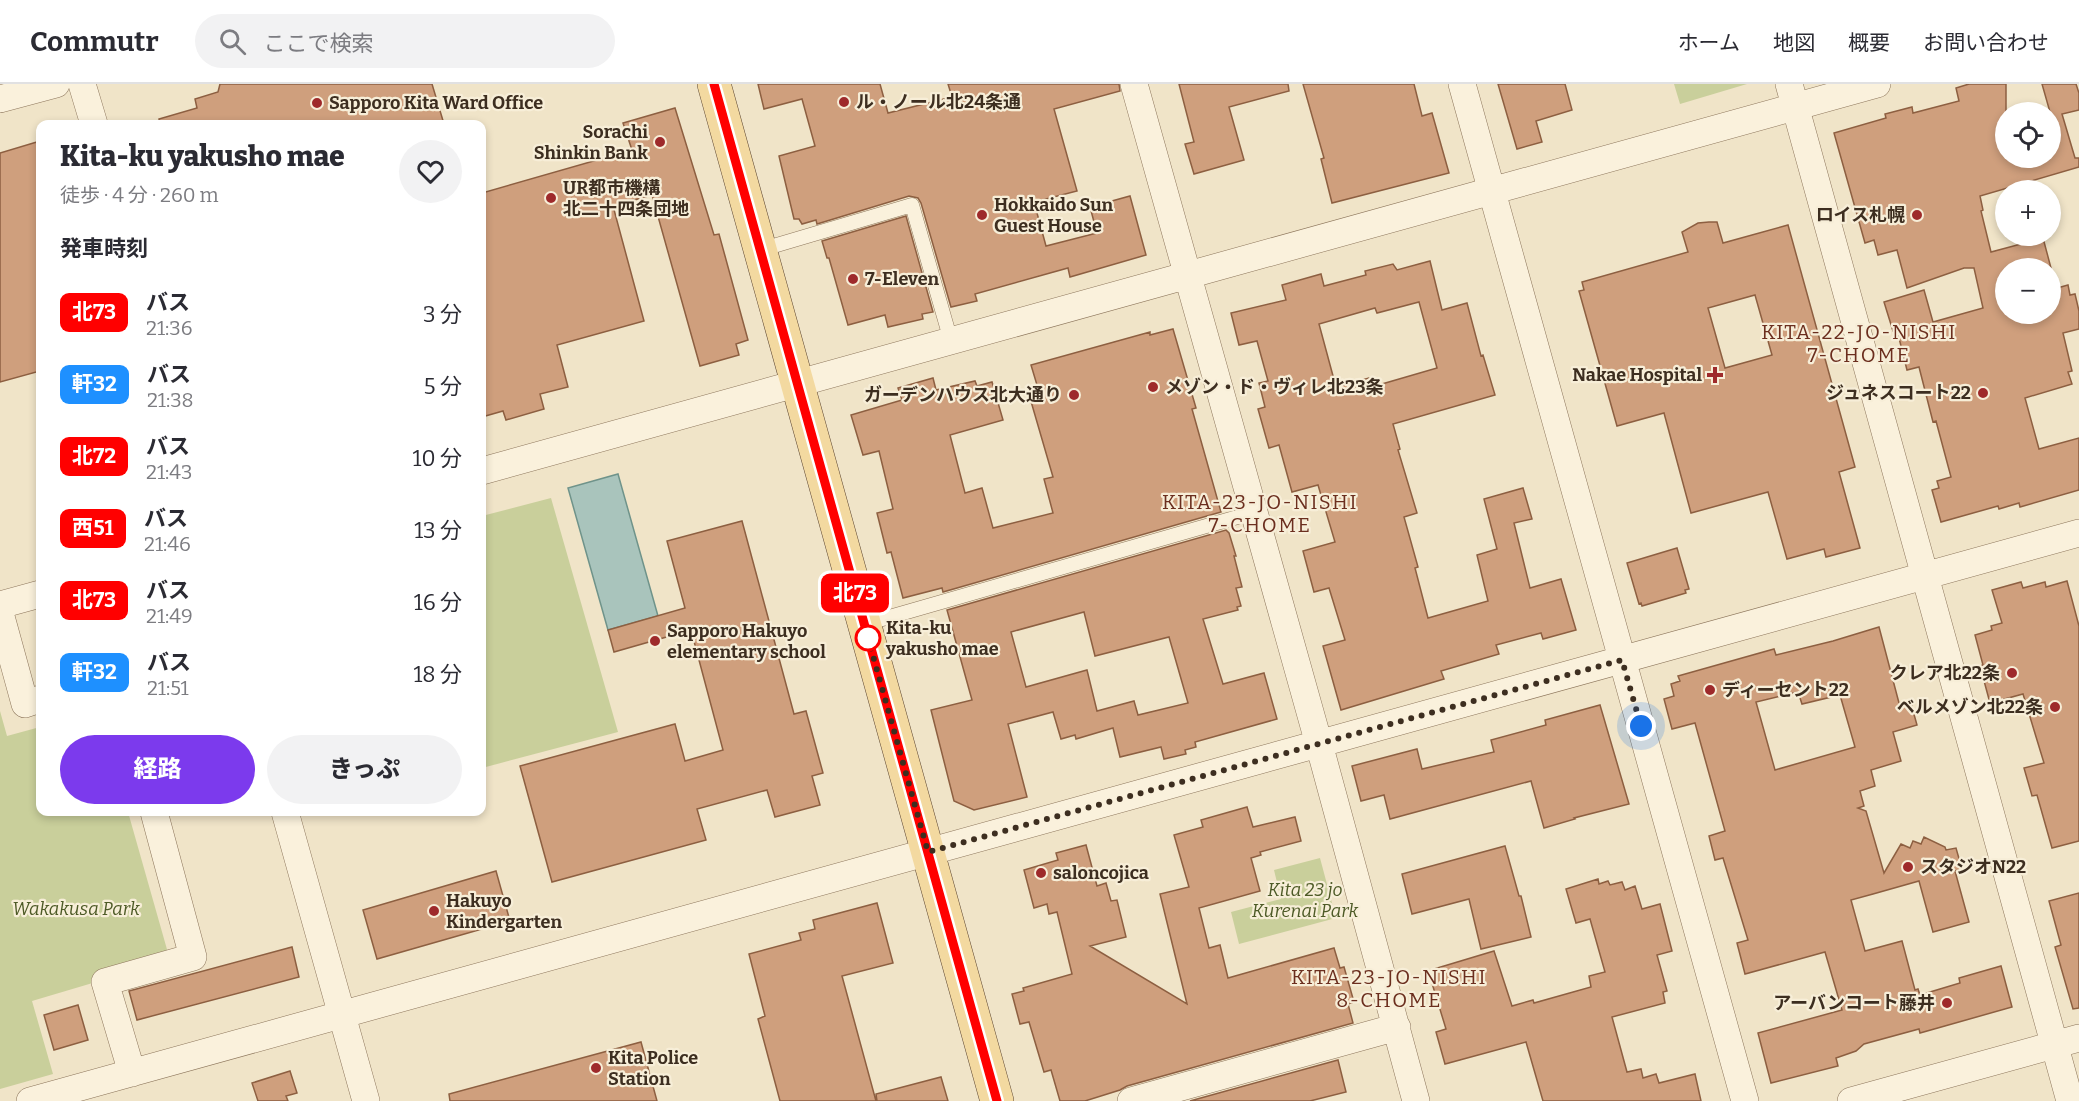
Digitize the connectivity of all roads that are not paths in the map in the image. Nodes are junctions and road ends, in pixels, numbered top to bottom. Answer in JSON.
{"nodes":[{"id":1,"x":56,"y":84,"type":"edge"},
{"id":2,"x":82,"y":84,"type":"edge"},
{"id":3,"x":714,"y":84,"type":"edge"},
{"id":4,"x":1134,"y":84,"type":"edge"},
{"id":5,"x":1462,"y":84,"type":"edge"},
{"id":6,"x":1876,"y":84,"type":"edge"},
{"id":7,"x":1792,"y":95,"type":"edge"},
{"id":8,"x":0,"y":99,"type":"edge"},
{"id":9,"x":93,"y":120,"type":"edge"},
{"id":10,"x":1491,"y":190,"type":"junction"},
{"id":11,"x":760,"y":249,"type":"junction"},
{"id":12,"x":1187,"y":275,"type":"junction"},
{"id":13,"x":951,"y":340,"type":"junction"},
{"id":14,"x":797,"y":383,"type":"junction"},
{"id":15,"x":486,"y":470,"type":"edge"},
{"id":16,"x":1255,"y":512,"type":"junction"},
{"id":17,"x":2079,"y":533,"type":"edge"},
{"id":18,"x":1926,"y":575,"type":"junction"},
{"id":19,"x":36,"y":595,"type":"edge"},
{"id":20,"x":0,"y":605,"type":"edge"},
{"id":21,"x":0,"y":613,"type":"edge"},
{"id":22,"x":864,"y":624,"type":"junction"},
{"id":23,"x":1622,"y":660,"type":"junction"},
{"id":24,"x":36,"y":700,"type":"edge"},
{"id":25,"x":1320,"y":744,"type":"junction"},
{"id":26,"x":155,"y":816,"type":"edge"},
{"id":27,"x":286,"y":816,"type":"edge"},
{"id":28,"x":928,"y":852,"type":"junction"},
{"id":29,"x":342,"y":1015,"type":"junction"},
{"id":30,"x":1397,"y":1027,"type":"junction"},
{"id":31,"x":2067,"y":1041,"type":"edge"},
{"id":32,"x":132,"y":1073,"type":"junction"},
{"id":33,"x":30,"y":1101,"type":"edge"},
{"id":34,"x":366,"y":1101,"type":"edge"},
{"id":35,"x":997,"y":1101,"type":"edge"},
{"id":36,"x":1131,"y":1101,"type":"edge"},
{"id":37,"x":1416,"y":1101,"type":"edge"},
{"id":38,"x":1745,"y":1101,"type":"edge"},
{"id":39,"x":1851,"y":1101,"type":"edge"},
{"id":40,"x":2070,"y":1101,"type":"edge"}],
"edges":[{"from":1,"to":8,"type":"street"},
{"from":2,"to":9,"type":"street"},
{"from":3,"to":11,"type":"main road"},
{"from":4,"to":12,"type":"street"},
{"from":5,"to":10,"type":"street"},
{"from":6,"to":7,"type":"street"},
{"from":7,"to":10,"type":"street"},
{"from":7,"to":18,"type":"street"},
{"from":10,"to":12,"type":"street"},
{"from":10,"to":23,"type":"street"},
{"from":11,"to":13,"type":"lane"},
{"from":11,"to":14,"type":"main road"},
{"from":12,"to":13,"type":"street"},
{"from":12,"to":16,"type":"street"},
{"from":13,"to":14,"type":"street"},
{"from":14,"to":15,"type":"street"},
{"from":14,"to":22,"type":"main road"},
{"from":16,"to":22,"type":"lane"},
{"from":16,"to":25,"type":"street"},
{"from":17,"to":18,"type":"street"},
{"from":18,"to":23,"type":"street"},
{"from":18,"to":31,"type":"street"},
{"from":19,"to":20,"type":"street"},
{"from":21,"to":24,"type":"street"},
{"from":22,"to":28,"type":"main road"},
{"from":23,"to":25,"type":"street"},
{"from":23,"to":38,"type":"street"},
{"from":25,"to":28,"type":"street"},
{"from":25,"to":30,"type":"street"},
{"from":26,"to":32,"type":"street"},
{"from":27,"to":29,"type":"street"},
{"from":28,"to":29,"type":"street"},
{"from":28,"to":35,"type":"main road"},
{"from":29,"to":32,"type":"street"},
{"from":29,"to":34,"type":"street"},
{"from":30,"to":36,"type":"street"},
{"from":30,"to":37,"type":"street"},
{"from":31,"to":39,"type":"street"},
{"from":31,"to":40,"type":"street"},
{"from":32,"to":33,"type":"street"}]}
